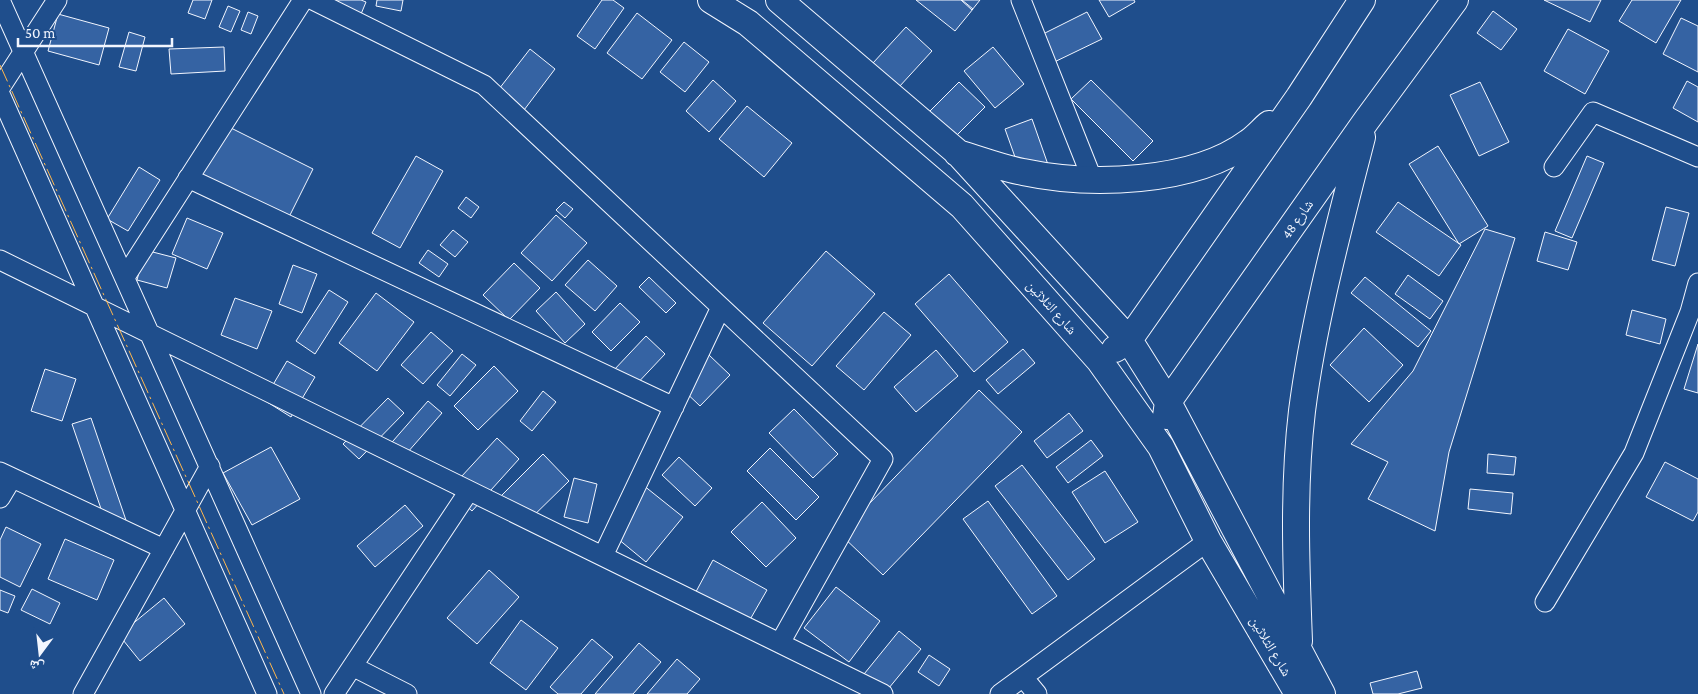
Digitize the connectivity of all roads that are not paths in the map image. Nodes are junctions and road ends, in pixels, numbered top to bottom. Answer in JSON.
{"nodes":[{"id":1,"x":0,"y":0,"type":"edge"},
{"id":2,"x":57,"y":0,"type":"edge"},
{"id":3,"x":303,"y":0,"type":"edge"},
{"id":4,"x":313,"y":0,"type":"edge"},
{"id":5,"x":711,"y":0,"type":"edge"},
{"id":6,"x":779,"y":0,"type":"edge"},
{"id":7,"x":1021,"y":0,"type":"edge"},
{"id":8,"x":1362,"y":0,"type":"edge"},
{"id":9,"x":1455,"y":0,"type":"edge"},
{"id":10,"x":23,"y":52,"type":"junction"},
{"id":11,"x":0,"y":88,"type":"edge"},
{"id":12,"x":0,"y":94,"type":"edge"},
{"id":13,"x":1299,"y":97,"type":"junction"},
{"id":14,"x":1366,"y":121,"type":"junction"},
{"id":15,"x":957,"y":152,"type":"junction"},
{"id":16,"x":1698,"y":157,"type":"edge"},
{"id":17,"x":1554,"y":167,"type":"dead end"},
{"id":18,"x":188,"y":178,"type":"junction"},
{"id":19,"x":1093,"y":181,"type":"junction"},
{"id":20,"x":0,"y":260,"type":"edge"},
{"id":21,"x":125,"y":277,"type":"junction"},
{"id":22,"x":1698,"y":283,"type":"edge"},
{"id":23,"x":96,"y":307,"type":"junction"},
{"id":24,"x":720,"y":307,"type":"junction"},
{"id":25,"x":152,"y":335,"type":"junction"},
{"id":26,"x":1129,"y":340,"type":"junction"},
{"id":27,"x":1100,"y":360,"type":"junction"},
{"id":28,"x":1168,"y":402,"type":"junction"},
{"id":29,"x":674,"y":407,"type":"junction"},
{"id":30,"x":1161,"y":447,"type":"junction"},
{"id":31,"x":210,"y":466,"type":"junction"},
{"id":32,"x":6,"y":475,"type":"edge"},
{"id":33,"x":469,"y":490,"type":"junction"},
{"id":34,"x":0,"y":498,"type":"edge"},
{"id":35,"x":185,"y":510,"type":"junction"},
{"id":36,"x":1208,"y":541,"type":"junction"},
{"id":37,"x":164,"y":549,"type":"junction"},
{"id":38,"x":603,"y":556,"type":"junction"},
{"id":39,"x":1545,"y":602,"type":"dead end"},
{"id":40,"x":780,"y":643,"type":"junction"},
{"id":41,"x":1299,"y":649,"type":"junction"},
{"id":42,"x":354,"y":667,"type":"junction"},
{"id":43,"x":1023,"y":677,"type":"junction"},
{"id":44,"x":83,"y":694,"type":"edge"},
{"id":45,"x":267,"y":694,"type":"edge"},
{"id":46,"x":311,"y":694,"type":"edge"},
{"id":47,"x":334,"y":694,"type":"edge"},
{"id":48,"x":407,"y":694,"type":"edge"},
{"id":49,"x":883,"y":694,"type":"edge"},
{"id":50,"x":1000,"y":694,"type":"edge"},
{"id":51,"x":1036,"y":694,"type":"edge"},
{"id":52,"x":1298,"y":694,"type":"edge"},
{"id":53,"x":1322,"y":694,"type":"edge"}],
"edges":[{"from":1,"to":10,"type":"street"},
{"from":2,"to":10,"type":"street"},
{"from":3,"to":18,"type":"street"},
{"from":4,"to":24,"type":"street"},
{"from":5,"to":27,"type":"main road","name":"شارع الثلاثين"},
{"from":6,"to":15,"type":"main road","name":"شارع الثلاثين"},
{"from":7,"to":19,"type":"street"},
{"from":8,"to":13,"type":"main road"},
{"from":9,"to":14,"type":"main road","name":"شارع 48"},
{"from":10,"to":11,"type":"street"},
{"from":10,"to":21,"type":"street"},
{"from":12,"to":23,"type":"street"},
{"from":13,"to":19,"type":"main road"},
{"from":13,"to":26,"type":"main road"},
{"from":14,"to":28,"type":"main road","name":"شارع 48"},
{"from":14,"to":41,"type":"main road"},
{"from":15,"to":19,"type":"main road"},
{"from":15,"to":26,"type":"main road","name":"شارع الثلاثين"},
{"from":16,"to":17,"type":"street"},
{"from":18,"to":21,"type":"street"},
{"from":18,"to":29,"type":"street"},
{"from":20,"to":23,"type":"street"},
{"from":21,"to":25,"type":"street"},
{"from":22,"to":39,"type":"street"},
{"from":23,"to":25,"type":"street"},
{"from":23,"to":35,"type":"street"},
{"from":24,"to":29,"type":"street"},
{"from":24,"to":40,"type":"street"},
{"from":25,"to":31,"type":"street"},
{"from":25,"to":33,"type":"street"},
{"from":26,"to":27,"type":"main road"},
{"from":26,"to":28,"type":"main road","name":"شارع الثلاثين"},
{"from":27,"to":30,"type":"main road","name":"شارع الثلاثين"},
{"from":28,"to":30,"type":"main road","name":"شارع 48"},
{"from":28,"to":41,"type":"main road","name":"شارع الثلاثين"},
{"from":29,"to":38,"type":"street"},
{"from":30,"to":36,"type":"main road","name":"شارع الثلاثين"},
{"from":31,"to":35,"type":"street"},
{"from":31,"to":46,"type":"street"},
{"from":32,"to":34,"type":"street"},
{"from":32,"to":37,"type":"street"},
{"from":33,"to":38,"type":"street"},
{"from":33,"to":42,"type":"street"},
{"from":35,"to":37,"type":"street"},
{"from":35,"to":45,"type":"street"},
{"from":36,"to":43,"type":"street"},
{"from":36,"to":52,"type":"main road","name":"شارع الثلاثين"},
{"from":37,"to":44,"type":"street"},
{"from":38,"to":40,"type":"street"},
{"from":40,"to":49,"type":"street"},
{"from":41,"to":53,"type":"main road","name":"شارع الثلاثين"},
{"from":42,"to":47,"type":"street"},
{"from":42,"to":48,"type":"street"},
{"from":43,"to":50,"type":"street"},
{"from":43,"to":51,"type":"street"}]}
